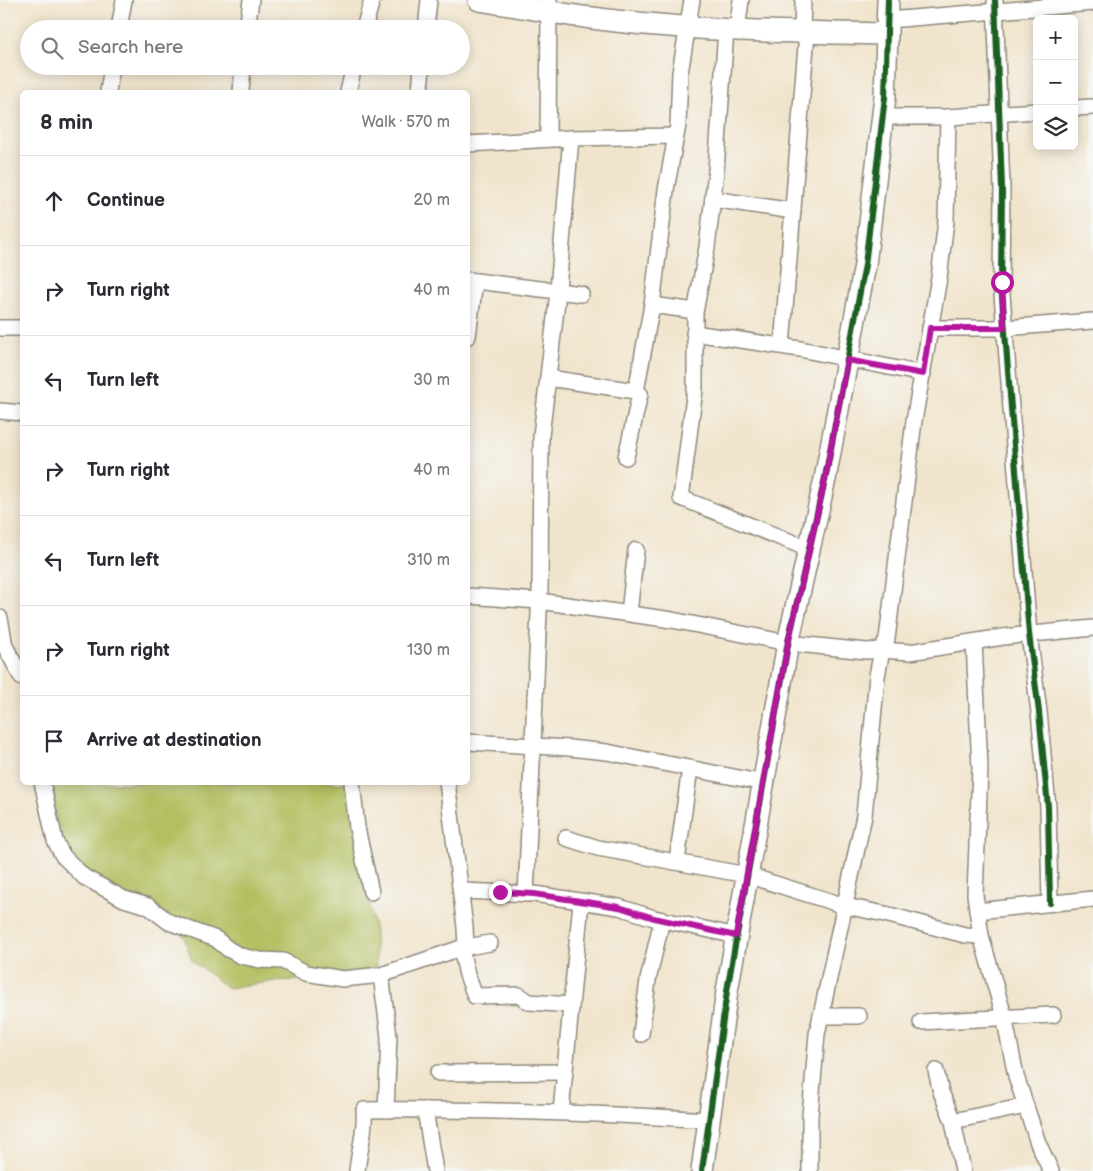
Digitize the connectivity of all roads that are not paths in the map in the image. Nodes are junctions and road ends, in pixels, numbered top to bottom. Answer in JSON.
{"nodes":[{"id":1,"x":124,"y":0,"type":"edge"},
{"id":2,"x":250,"y":0,"type":"edge"},
{"id":3,"x":372,"y":0,"type":"edge"},
{"id":4,"x":429,"y":0,"type":"edge"},
{"id":5,"x":480,"y":0,"type":"edge"},
{"id":6,"x":692,"y":0,"type":"edge"},
{"id":7,"x":741,"y":0,"type":"edge"},
{"id":8,"x":804,"y":0,"type":"edge"},
{"id":9,"x":1093,"y":3,"type":"edge"},
{"id":10,"x":549,"y":6,"type":"edge"},
{"id":11,"x":996,"y":6,"type":"edge"},
{"id":12,"x":888,"y":18,"type":"edge"},
{"id":13,"x":121,"y":20,"type":"edge"},
{"id":14,"x":248,"y":20,"type":"edge"},
{"id":15,"x":366,"y":20,"type":"edge"},
{"id":16,"x":427,"y":20,"type":"edge"},
{"id":17,"x":688,"y":27,"type":"junction"},
{"id":18,"x":731,"y":31,"type":"junction"},
{"id":19,"x":804,"y":33,"type":"junction"},
{"id":20,"x":111,"y":75,"type":"edge"},
{"id":21,"x":242,"y":75,"type":"edge"},
{"id":22,"x":351,"y":75,"type":"edge"},
{"id":23,"x":421,"y":75,"type":"edge"},
{"id":24,"x":108,"y":90,"type":"edge"},
{"id":25,"x":241,"y":90,"type":"edge"},
{"id":26,"x":348,"y":90,"type":"edge"},
{"id":27,"x":420,"y":90,"type":"edge"},
{"id":28,"x":1093,"y":107,"type":"edge"},
{"id":29,"x":1078,"y":108,"type":"edge"},
{"id":30,"x":1033,"y":111,"type":"edge"},
{"id":31,"x":1000,"y":114,"type":"junction"},
{"id":32,"x":883,"y":117,"type":"junction"},
{"id":33,"x":948,"y":117,"type":"junction"},
{"id":34,"x":675,"y":136,"type":"junction"},
{"id":35,"x":571,"y":138,"type":"junction"},
{"id":36,"x":548,"y":139,"type":"junction"},
{"id":37,"x":470,"y":144,"type":"edge"},
{"id":38,"x":713,"y":199,"type":"junction"},
{"id":39,"x":793,"y":211,"type":"junction"},
{"id":40,"x":471,"y":281,"type":"edge"},
{"id":41,"x":557,"y":291,"type":"junction"},
{"id":42,"x":581,"y":294,"type":"dead end"},
{"id":43,"x":470,"y":299,"type":"edge"},
{"id":44,"x":652,"y":305,"type":"junction"},
{"id":45,"x":695,"y":311,"type":"junction"},
{"id":46,"x":1093,"y":321,"type":"edge"},
{"id":47,"x":0,"y":328,"type":"edge"},
{"id":48,"x":20,"y":328,"type":"edge"},
{"id":49,"x":930,"y":328,"type":"junction"},
{"id":50,"x":1004,"y":328,"type":"junction"},
{"id":51,"x":694,"y":333,"type":"junction"},
{"id":52,"x":782,"y":346,"type":"junction"},
{"id":53,"x":847,"y":360,"type":"junction"},
{"id":54,"x":923,"y":374,"type":"junction"},
{"id":55,"x":548,"y":378,"type":"junction"},
{"id":56,"x":636,"y":391,"type":"junction"},
{"id":57,"x":0,"y":411,"type":"edge"},
{"id":58,"x":20,"y":413,"type":"edge"},
{"id":59,"x":626,"y":457,"type":"dead end"},
{"id":60,"x":809,"y":549,"type":"junction"},
{"id":61,"x":636,"y":550,"type":"dead end"},
{"id":62,"x":470,"y":596,"type":"edge"},
{"id":63,"x":540,"y":600,"type":"junction"},
{"id":64,"x":629,"y":613,"type":"junction"},
{"id":65,"x":0,"y":618,"type":"edge"},
{"id":66,"x":1093,"y":628,"type":"edge"},
{"id":67,"x":1029,"y":634,"type":"junction"},
{"id":68,"x":974,"y":642,"type":"junction"},
{"id":69,"x":788,"y":643,"type":"junction"},
{"id":70,"x":882,"y":650,"type":"junction"},
{"id":71,"x":20,"y":674,"type":"edge"},
{"id":72,"x":470,"y":742,"type":"edge"},
{"id":73,"x":534,"y":746,"type":"junction"},
{"id":74,"x":690,"y":768,"type":"junction"},
{"id":75,"x":764,"y":783,"type":"junction"},
{"id":76,"x":43,"y":785,"type":"edge"},
{"id":77,"x":352,"y":785,"type":"edge"},
{"id":78,"x":446,"y":785,"type":"edge"},
{"id":79,"x":566,"y":838,"type":"dead end"},
{"id":80,"x":677,"y":861,"type":"junction"},
{"id":81,"x":747,"y":875,"type":"junction"},
{"id":82,"x":461,"y":891,"type":"junction"},
{"id":83,"x":371,"y":892,"type":"dead end"},
{"id":84,"x":526,"y":894,"type":"junction"},
{"id":85,"x":1093,"y":898,"type":"edge"},
{"id":86,"x":581,"y":902,"type":"junction"},
{"id":87,"x":1050,"y":903,"type":"junction"},
{"id":88,"x":845,"y":906,"type":"junction"},
{"id":89,"x":977,"y":911,"type":"junction"},
{"id":90,"x":662,"y":920,"type":"junction"},
{"id":91,"x":736,"y":936,"type":"junction"},
{"id":92,"x":981,"y":936,"type":"junction"},
{"id":93,"x":490,"y":943,"type":"dead end"},
{"id":94,"x":463,"y":947,"type":"junction"},
{"id":95,"x":381,"y":975,"type":"junction"},
{"id":96,"x":571,"y":1005,"type":"junction"},
{"id":97,"x":1053,"y":1015,"type":"dead end"},
{"id":98,"x":821,"y":1016,"type":"junction"},
{"id":99,"x":859,"y":1016,"type":"dead end"},
{"id":100,"x":1005,"y":1019,"type":"junction"},
{"id":101,"x":921,"y":1022,"type":"dead end"},
{"id":102,"x":641,"y":1034,"type":"dead end"},
{"id":103,"x":936,"y":1071,"type":"dead end"},
{"id":104,"x":565,"y":1072,"type":"junction"},
{"id":105,"x":438,"y":1073,"type":"dead end"},
{"id":106,"x":1026,"y":1106,"type":"junction"},
{"id":107,"x":386,"y":1110,"type":"junction"},
{"id":108,"x":425,"y":1110,"type":"junction"},
{"id":109,"x":561,"y":1112,"type":"junction"},
{"id":110,"x":709,"y":1120,"type":"junction"},
{"id":111,"x":953,"y":1121,"type":"junction"},
{"id":112,"x":357,"y":1171,"type":"edge"},
{"id":113,"x":435,"y":1171,"type":"edge"},
{"id":114,"x":702,"y":1171,"type":"edge"},
{"id":115,"x":810,"y":1171,"type":"edge"},
{"id":116,"x":963,"y":1171,"type":"edge"},
{"id":117,"x":1051,"y":1171,"type":"edge"}],
"edges":[{"from":1,"to":13,"type":"street"},
{"from":2,"to":14,"type":"street"},
{"from":3,"to":15,"type":"street"},
{"from":4,"to":16,"type":"street"},
{"from":5,"to":10,"type":"street"},
{"from":6,"to":17,"type":"street"},
{"from":7,"to":18,"type":"street"},
{"from":8,"to":19,"type":"street"},
{"from":9,"to":11,"type":"street"},
{"from":10,"to":17,"type":"street"},
{"from":10,"to":36,"type":"street"},
{"from":11,"to":12,"type":"street"},
{"from":11,"to":31,"type":"street"},
{"from":12,"to":19,"type":"street"},
{"from":12,"to":32,"type":"street"},
{"from":17,"to":18,"type":"street"},
{"from":17,"to":34,"type":"street"},
{"from":18,"to":19,"type":"street"},
{"from":18,"to":38,"type":"street"},
{"from":19,"to":39,"type":"street"},
{"from":20,"to":24,"type":"street"},
{"from":21,"to":25,"type":"street"},
{"from":22,"to":26,"type":"street"},
{"from":23,"to":27,"type":"street"},
{"from":28,"to":29,"type":"street"},
{"from":30,"to":31,"type":"street"},
{"from":31,"to":33,"type":"street"},
{"from":31,"to":50,"type":"street"},
{"from":32,"to":33,"type":"street"},
{"from":32,"to":53,"type":"street"},
{"from":33,"to":49,"type":"street"},
{"from":34,"to":35,"type":"street"},
{"from":34,"to":44,"type":"street"},
{"from":35,"to":36,"type":"street"},
{"from":35,"to":41,"type":"street"},
{"from":36,"to":37,"type":"street"},
{"from":38,"to":39,"type":"street"},
{"from":38,"to":45,"type":"street"},
{"from":39,"to":52,"type":"street"},
{"from":40,"to":41,"type":"street"},
{"from":40,"to":43,"type":"street"},
{"from":41,"to":42,"type":"street"},
{"from":41,"to":55,"type":"street"},
{"from":44,"to":45,"type":"street"},
{"from":44,"to":56,"type":"street"},
{"from":45,"to":51,"type":"street"},
{"from":46,"to":50,"type":"street"},
{"from":47,"to":48,"type":"street"},
{"from":49,"to":50,"type":"street"},
{"from":49,"to":54,"type":"street"},
{"from":50,"to":67,"type":"street"},
{"from":51,"to":52,"type":"street"},
{"from":51,"to":60,"type":"street"},
{"from":52,"to":53,"type":"street"},
{"from":53,"to":54,"type":"street"},
{"from":53,"to":60,"type":"street"},
{"from":54,"to":70,"type":"street"},
{"from":55,"to":56,"type":"street"},
{"from":55,"to":63,"type":"street"},
{"from":56,"to":59,"type":"street"},
{"from":57,"to":58,"type":"street"},
{"from":60,"to":69,"type":"street"},
{"from":61,"to":64,"type":"street"},
{"from":62,"to":63,"type":"street"},
{"from":63,"to":64,"type":"street"},
{"from":63,"to":73,"type":"street"},
{"from":64,"to":69,"type":"street"},
{"from":65,"to":71,"type":"street"},
{"from":66,"to":67,"type":"street"},
{"from":67,"to":68,"type":"street"},
{"from":67,"to":87,"type":"street"},
{"from":68,"to":70,"type":"street"},
{"from":68,"to":89,"type":"street"},
{"from":69,"to":70,"type":"street"},
{"from":69,"to":75,"type":"street"},
{"from":70,"to":88,"type":"street"},
{"from":72,"to":73,"type":"street"},
{"from":73,"to":74,"type":"street"},
{"from":73,"to":84,"type":"street"},
{"from":74,"to":75,"type":"street"},
{"from":74,"to":80,"type":"street"},
{"from":75,"to":81,"type":"street"},
{"from":76,"to":95,"type":"street"},
{"from":77,"to":83,"type":"street"},
{"from":78,"to":82,"type":"street"},
{"from":79,"to":80,"type":"street"},
{"from":80,"to":81,"type":"street"},
{"from":81,"to":88,"type":"street"},
{"from":81,"to":91,"type":"street"},
{"from":82,"to":84,"type":"street"},
{"from":82,"to":94,"type":"street"},
{"from":84,"to":86,"type":"street"},
{"from":85,"to":87,"type":"street"},
{"from":86,"to":90,"type":"street"},
{"from":86,"to":96,"type":"street"},
{"from":87,"to":89,"type":"street"},
{"from":88,"to":92,"type":"street"},
{"from":88,"to":98,"type":"street"},
{"from":89,"to":92,"type":"street"},
{"from":90,"to":91,"type":"street"},
{"from":90,"to":102,"type":"street"},
{"from":91,"to":110,"type":"street"},
{"from":92,"to":100,"type":"street"},
{"from":93,"to":94,"type":"street"},
{"from":94,"to":95,"type":"street"},
{"from":94,"to":96,"type":"street"},
{"from":95,"to":107,"type":"street"},
{"from":96,"to":104,"type":"street"},
{"from":97,"to":100,"type":"street"},
{"from":98,"to":99,"type":"street"},
{"from":98,"to":115,"type":"street"},
{"from":100,"to":101,"type":"street"},
{"from":100,"to":106,"type":"street"},
{"from":103,"to":111,"type":"street"},
{"from":104,"to":105,"type":"street"},
{"from":104,"to":109,"type":"street"},
{"from":106,"to":111,"type":"street"},
{"from":106,"to":117,"type":"street"},
{"from":107,"to":108,"type":"street"},
{"from":107,"to":112,"type":"street"},
{"from":108,"to":109,"type":"street"},
{"from":108,"to":113,"type":"street"},
{"from":109,"to":110,"type":"street"},
{"from":110,"to":114,"type":"street"},
{"from":111,"to":116,"type":"street"}]}
